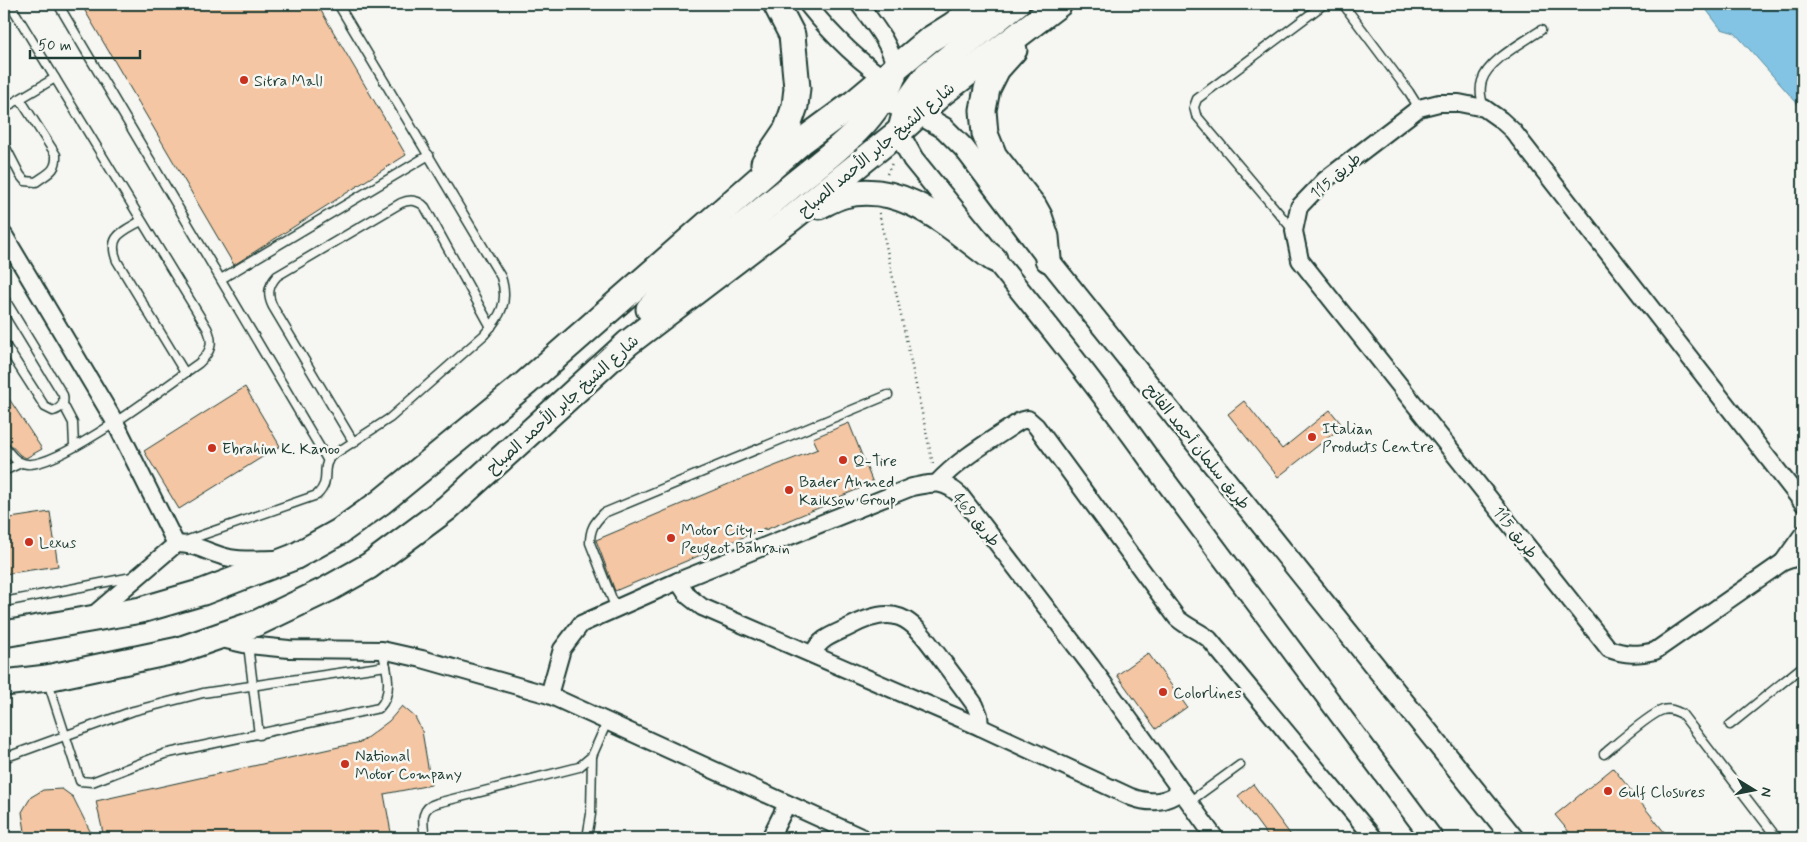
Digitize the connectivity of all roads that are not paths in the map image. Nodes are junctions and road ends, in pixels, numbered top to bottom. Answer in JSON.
{"nodes":[{"id":1,"x":10,"y":4,"type":"edge"},
{"id":2,"x":58,"y":4,"type":"edge"},
{"id":3,"x":338,"y":4,"type":"edge"},
{"id":4,"x":776,"y":4,"type":"edge"},
{"id":5,"x":807,"y":4,"type":"edge"},
{"id":6,"x":859,"y":4,"type":"edge"},
{"id":7,"x":981,"y":4,"type":"edge"},
{"id":8,"x":1016,"y":4,"type":"edge"},
{"id":9,"x":1324,"y":4,"type":"edge"},
{"id":10,"x":1343,"y":4,"type":"edge"},
{"id":11,"x":1052,"y":9,"type":"edge"},
{"id":12,"x":1541,"y":30,"type":"dead end"},
{"id":13,"x":55,"y":78,"type":"junction"},
{"id":14,"x":887,"y":82,"type":"junction"},
{"id":15,"x":20,"y":98,"type":"junction"},
{"id":16,"x":1420,"y":108,"type":"junction"},
{"id":17,"x":1484,"y":108,"type":"junction"},
{"id":18,"x":4,"y":110,"type":"edge"},
{"id":19,"x":909,"y":119,"type":"junction"},
{"id":20,"x":4,"y":144,"type":"edge"},
{"id":21,"x":429,"y":155,"type":"junction"},
{"id":22,"x":748,"y":189,"type":"junction"},
{"id":23,"x":792,"y":218,"type":"junction"},
{"id":24,"x":140,"y":221,"type":"junction"},
{"id":25,"x":1294,"y":231,"type":"junction"},
{"id":26,"x":4,"y":235,"type":"edge"},
{"id":27,"x":994,"y":259,"type":"junction"},
{"id":28,"x":1048,"y":260,"type":"junction"},
{"id":29,"x":221,"y":278,"type":"junction"},
{"id":30,"x":4,"y":298,"type":"edge"},
{"id":31,"x":492,"y":326,"type":"junction"},
{"id":32,"x":4,"y":343,"type":"edge"},
{"id":33,"x":628,"y":343,"type":"junction"},
{"id":34,"x":185,"y":372,"type":"junction"},
{"id":35,"x":888,"y":396,"type":"dead end"},
{"id":36,"x":63,"y":404,"type":"junction"},
{"id":37,"x":115,"y":422,"type":"junction"},
{"id":38,"x":354,"y":443,"type":"junction"},
{"id":39,"x":4,"y":446,"type":"edge"},
{"id":40,"x":74,"y":446,"type":"junction"},
{"id":41,"x":328,"y":461,"type":"junction"},
{"id":42,"x":21,"y":462,"type":"junction"},
{"id":43,"x":4,"y":472,"type":"edge"},
{"id":44,"x":938,"y":482,"type":"junction"},
{"id":45,"x":1803,"y":503,"type":"edge"},
{"id":46,"x":1803,"y":534,"type":"edge"},
{"id":47,"x":176,"y":544,"type":"junction"},
{"id":48,"x":1803,"y":555,"type":"edge"},
{"id":49,"x":294,"y":557,"type":"junction"},
{"id":50,"x":1783,"y":562,"type":"junction"},
{"id":51,"x":138,"y":576,"type":"junction"},
{"id":52,"x":678,"y":581,"type":"junction"},
{"id":53,"x":4,"y":602,"type":"edge"},
{"id":54,"x":616,"y":609,"type":"junction"},
{"id":55,"x":87,"y":620,"type":"junction"},
{"id":56,"x":4,"y":634,"type":"edge"},
{"id":57,"x":216,"y":638,"type":"junction"},
{"id":58,"x":248,"y":645,"type":"junction"},
{"id":59,"x":382,"y":650,"type":"junction"},
{"id":60,"x":813,"y":654,"type":"junction"},
{"id":61,"x":386,"y":666,"type":"junction"},
{"id":62,"x":1803,"y":666,"type":"edge"},
{"id":63,"x":47,"y":678,"type":"junction"},
{"id":64,"x":4,"y":683,"type":"edge"},
{"id":65,"x":253,"y":685,"type":"junction"},
{"id":66,"x":549,"y":695,"type":"junction"},
{"id":67,"x":608,"y":722,"type":"junction"},
{"id":68,"x":1730,"y":725,"type":"dead end"},
{"id":69,"x":980,"y":726,"type":"junction"},
{"id":70,"x":258,"y":735,"type":"junction"},
{"id":71,"x":65,"y":736,"type":"junction"},
{"id":72,"x":1604,"y":754,"type":"dead end"},
{"id":73,"x":592,"y":756,"type":"junction"},
{"id":74,"x":4,"y":758,"type":"edge"},
{"id":75,"x":1240,"y":765,"type":"dead end"},
{"id":76,"x":1185,"y":796,"type":"junction"},
{"id":77,"x":787,"y":804,"type":"junction"},
{"id":78,"x":425,"y":838,"type":"edge"},
{"id":79,"x":587,"y":838,"type":"edge"},
{"id":80,"x":770,"y":838,"type":"edge"},
{"id":81,"x":863,"y":838,"type":"edge"},
{"id":82,"x":1215,"y":838,"type":"edge"},
{"id":83,"x":1374,"y":838,"type":"edge"},
{"id":84,"x":1432,"y":838,"type":"edge"},
{"id":85,"x":1513,"y":838,"type":"edge"},
{"id":86,"x":1777,"y":838,"type":"edge"}],
"edges":[{"from":1,"to":13,"type":"lane"},
{"from":2,"to":29,"type":"lane"},
{"from":3,"to":21,"type":"lane"},
{"from":4,"to":22,"type":"main road"},
{"from":5,"to":14,"type":"street"},
{"from":6,"to":14,"type":"street"},
{"from":7,"to":14,"type":"main road"},
{"from":8,"to":19,"type":"main road"},
{"from":9,"to":25,"type":"lane"},
{"from":10,"to":16,"type":"lane"},
{"from":11,"to":19,"type":"main road","name":"شارع الشيخ جابر الأحمد الصباح"},
{"from":11,"to":28,"type":"main road"},
{"from":12,"to":17,"type":"lane"},
{"from":13,"to":15,"type":"lane"},
{"from":13,"to":24,"type":"lane"},
{"from":14,"to":19,"type":"street","name":"طريق سلمان أحمد الفاتح"},
{"from":14,"to":22,"type":"main road"},
{"from":14,"to":33,"type":"main road"},
{"from":15,"to":18,"type":"lane"},
{"from":15,"to":20,"type":"lane"},
{"from":16,"to":17,"type":"street","name":"طريق 115"},
{"from":16,"to":25,"type":"street","name":"طريق 115"},
{"from":17,"to":45,"type":"street","name":"طريق 115"},
{"from":19,"to":23,"type":"main road","name":"شارع الشيخ جابر الأحمد الصباح"},
{"from":19,"to":27,"type":"street"},
{"from":19,"to":28,"type":"street","name":"طريق سلمان أحمد الفاتح"},
{"from":21,"to":29,"type":"lane"},
{"from":21,"to":31,"type":"lane"},
{"from":22,"to":49,"type":"main road"},
{"from":23,"to":27,"type":"main road"},
{"from":23,"to":33,"type":"main road","name":"شارع الشيخ جابر الأحمد الصباح"},
{"from":24,"to":34,"type":"lane"},
{"from":24,"to":34,"type":"lane"},
{"from":25,"to":50,"type":"street","name":"طريق 115"},
{"from":26,"to":37,"type":"street"},
{"from":27,"to":84,"type":"street"},
{"from":28,"to":85,"type":"street","name":"طريق سلمان أحمد الفاتح"},
{"from":29,"to":41,"type":"lane"},
{"from":30,"to":36,"type":"lane"},
{"from":31,"to":38,"type":"lane"},
{"from":31,"to":38,"type":"lane"},
{"from":32,"to":36,"type":"lane"},
{"from":33,"to":57,"type":"main road","name":"شارع الشيخ جابر الأحمد الصباح"},
{"from":34,"to":37,"type":"lane"},
{"from":35,"to":54,"type":"lane"},
{"from":36,"to":40,"type":"lane"},
{"from":37,"to":40,"type":"lane"},
{"from":37,"to":47,"type":"street"},
{"from":38,"to":41,"type":"lane"},
{"from":39,"to":42,"type":"lane"},
{"from":40,"to":42,"type":"lane"},
{"from":41,"to":47,"type":"lane"},
{"from":42,"to":43,"type":"lane"},
{"from":44,"to":52,"type":"street","name":"طريق 469"},
{"from":44,"to":76,"type":"street","name":"طريق 469"},
{"from":44,"to":83,"type":"street"},
{"from":46,"to":50,"type":"street","name":"طريق 115"},
{"from":47,"to":49,"type":"street"},
{"from":47,"to":51,"type":"street"},
{"from":48,"to":50,"type":"street","name":"طريق 115"},
{"from":49,"to":55,"type":"main road"},
{"from":51,"to":53,"type":"lane"},
{"from":51,"to":55,"type":"street"},
{"from":52,"to":54,"type":"street","name":"طريق 469"},
{"from":52,"to":60,"type":"street"},
{"from":54,"to":66,"type":"street","name":"طريق 469"},
{"from":55,"to":56,"type":"main road"},
{"from":57,"to":58,"type":"street"},
{"from":57,"to":63,"type":"main road","name":"شارع الشيخ جابر الأحمد الصباح"},
{"from":58,"to":59,"type":"street"},
{"from":58,"to":65,"type":"lane"},
{"from":59,"to":61,"type":"lane"},
{"from":59,"to":66,"type":"street"},
{"from":60,"to":69,"type":"street"},
{"from":60,"to":69,"type":"street"},
{"from":61,"to":65,"type":"lane"},
{"from":61,"to":70,"type":"lane"},
{"from":62,"to":68,"type":"lane"},
{"from":63,"to":64,"type":"main road","name":"شارع الشيخ جابر الأحمد الصباح"},
{"from":63,"to":71,"type":"lane"},
{"from":65,"to":70,"type":"lane"},
{"from":65,"to":71,"type":"lane"},
{"from":66,"to":67,"type":"street"},
{"from":67,"to":73,"type":"lane"},
{"from":67,"to":77,"type":"street"},
{"from":69,"to":76,"type":"street"},
{"from":70,"to":71,"type":"lane"},
{"from":71,"to":74,"type":"lane"},
{"from":72,"to":86,"type":"lane"},
{"from":73,"to":78,"type":"lane"},
{"from":73,"to":79,"type":"lane"},
{"from":75,"to":76,"type":"lane"},
{"from":76,"to":82,"type":"street","name":"طريق 469"},
{"from":77,"to":80,"type":"street"},
{"from":77,"to":81,"type":"street"}]}
